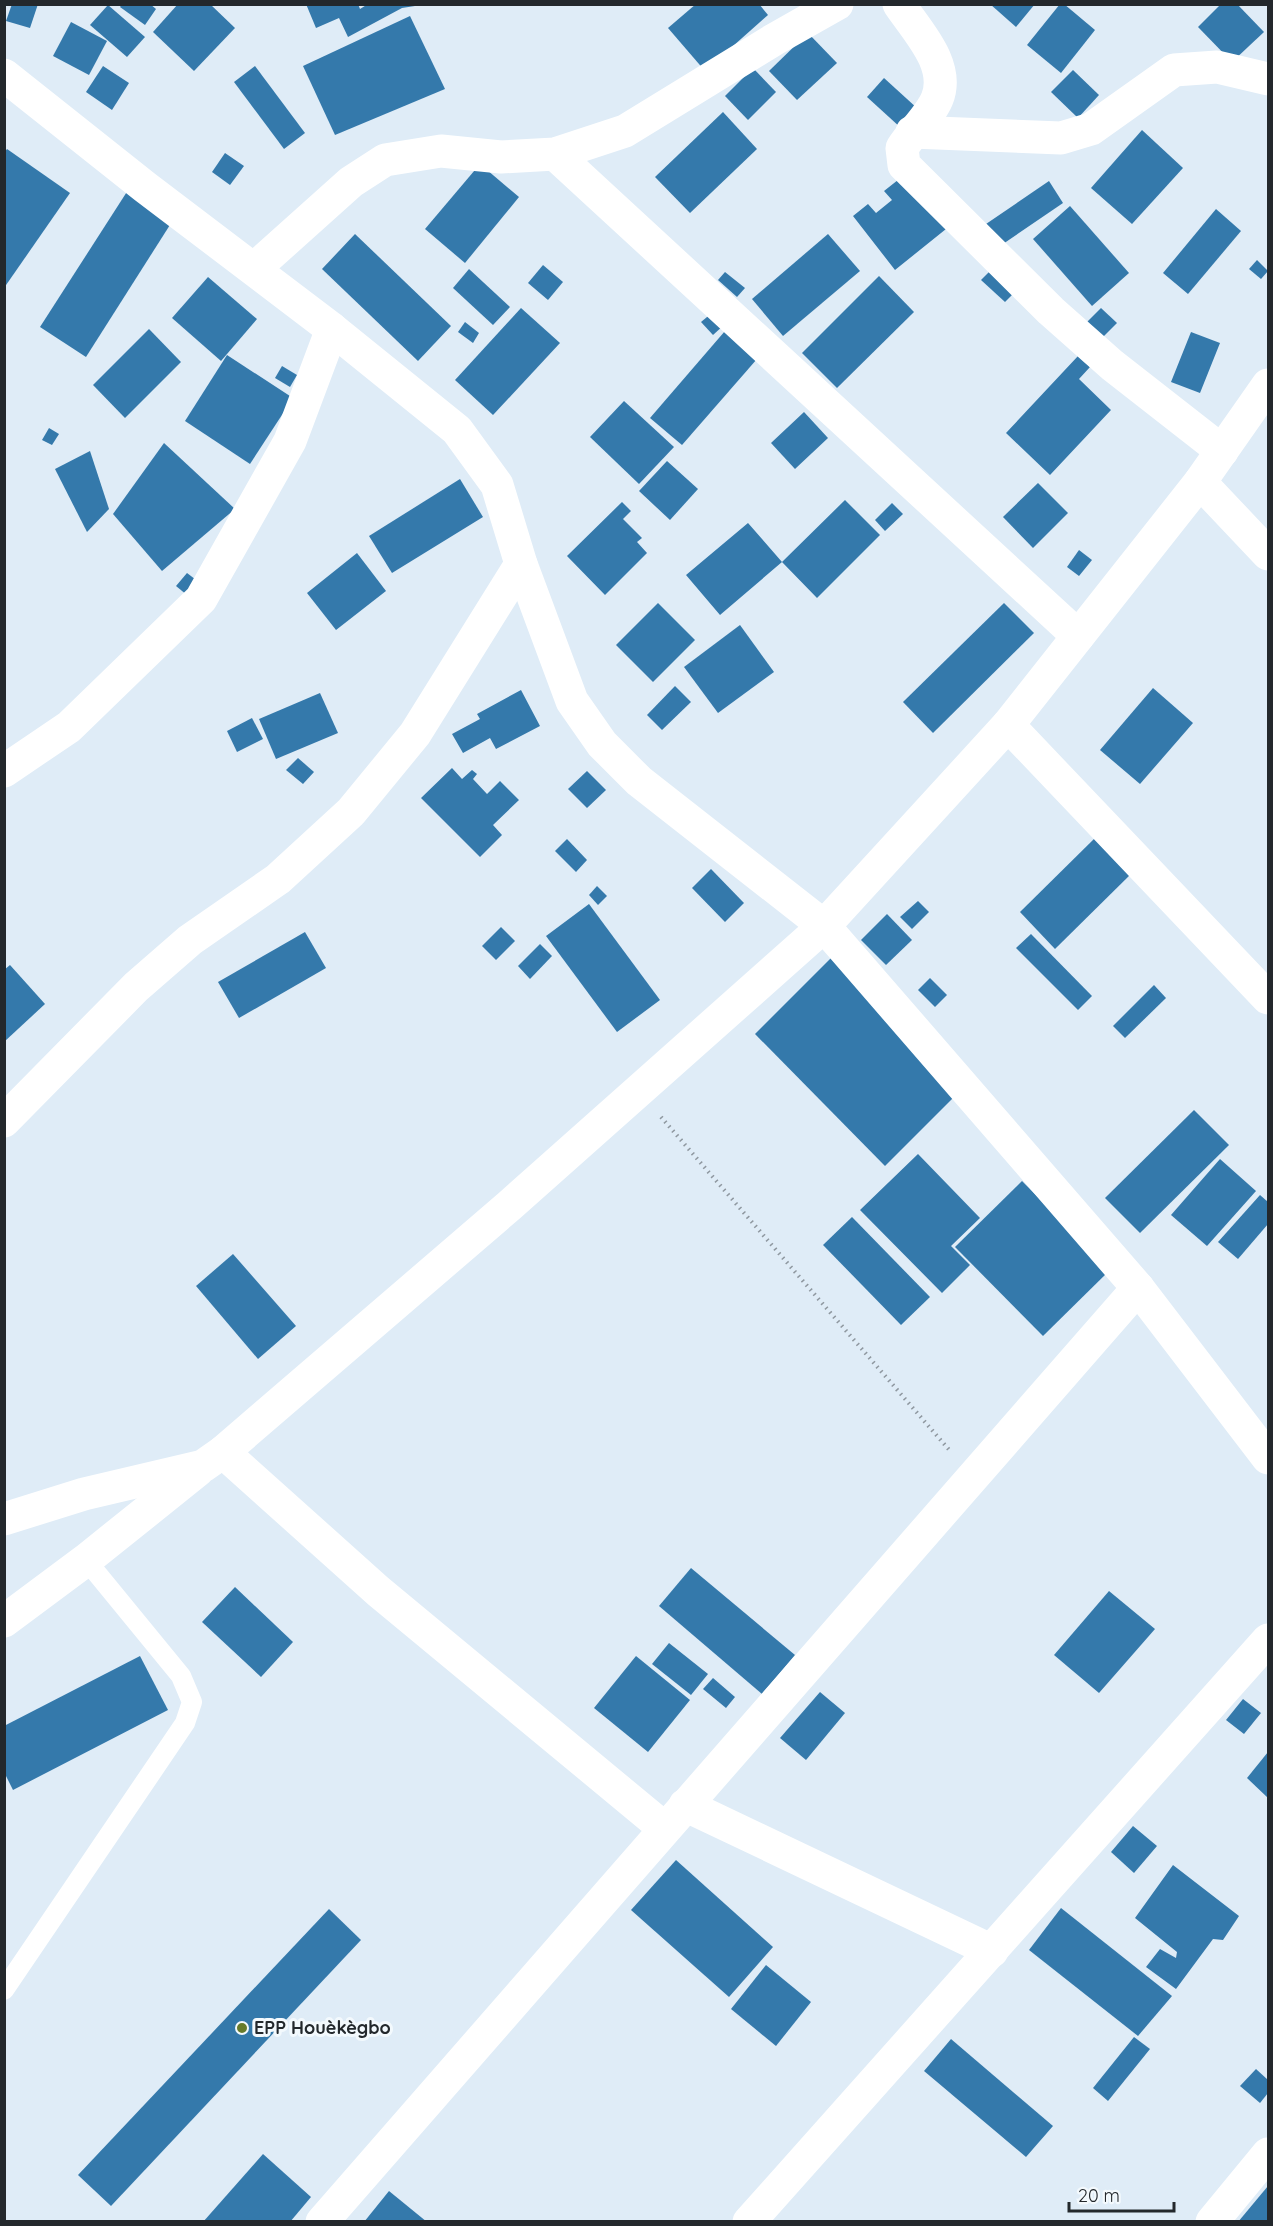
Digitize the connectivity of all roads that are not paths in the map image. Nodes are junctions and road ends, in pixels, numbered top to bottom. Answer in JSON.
{"nodes":[{"id":1,"x":837,"y":4,"type":"edge"},
{"id":2,"x":899,"y":4,"type":"edge"},
{"id":3,"x":4,"y":75,"type":"edge"},
{"id":4,"x":1269,"y":80,"type":"edge"},
{"id":5,"x":912,"y":132,"type":"junction"},
{"id":6,"x":555,"y":154,"type":"junction"},
{"id":7,"x":254,"y":269,"type":"junction"},
{"id":8,"x":332,"y":329,"type":"junction"},
{"id":9,"x":1269,"y":385,"type":"edge"},
{"id":10,"x":1222,"y":451,"type":"junction"},
{"id":11,"x":1200,"y":482,"type":"junction"},
{"id":12,"x":1269,"y":554,"type":"edge"},
{"id":13,"x":521,"y":564,"type":"junction"},
{"id":14,"x":1078,"y":636,"type":"junction"},
{"id":15,"x":1008,"y":725,"type":"junction"},
{"id":16,"x":4,"y":771,"type":"edge"},
{"id":17,"x":824,"y":926,"type":"junction"},
{"id":18,"x":1269,"y":998,"type":"edge"},
{"id":19,"x":4,"y":1121,"type":"edge"},
{"id":20,"x":1138,"y":1288,"type":"junction"},
{"id":21,"x":1269,"y":1458,"type":"edge"},
{"id":22,"x":213,"y":1459,"type":"junction"},
{"id":23,"x":4,"y":1519,"type":"edge"},
{"id":24,"x":86,"y":1560,"type":"junction"},
{"id":25,"x":4,"y":1621,"type":"edge"},
{"id":26,"x":1269,"y":1640,"type":"edge"},
{"id":27,"x":675,"y":1816,"type":"junction"},
{"id":28,"x":992,"y":1951,"type":"junction"},
{"id":29,"x":4,"y":1990,"type":"edge"},
{"id":30,"x":1269,"y":2154,"type":"edge"},
{"id":31,"x":322,"y":2222,"type":"edge"},
{"id":32,"x":749,"y":2222,"type":"edge"},
{"id":33,"x":1212,"y":2222,"type":"edge"}],
"edges":[{"from":1,"to":6,"type":"street"},
{"from":2,"to":5,"type":"street"},
{"from":3,"to":7,"type":"street"},
{"from":4,"to":5,"type":"street"},
{"from":5,"to":10,"type":"street"},
{"from":6,"to":7,"type":"street"},
{"from":6,"to":14,"type":"street"},
{"from":7,"to":8,"type":"street"},
{"from":8,"to":13,"type":"street"},
{"from":8,"to":16,"type":"street"},
{"from":9,"to":10,"type":"street"},
{"from":10,"to":11,"type":"street"},
{"from":11,"to":12,"type":"street"},
{"from":11,"to":14,"type":"street"},
{"from":13,"to":17,"type":"street"},
{"from":13,"to":19,"type":"street"},
{"from":14,"to":15,"type":"street"},
{"from":15,"to":17,"type":"street"},
{"from":15,"to":18,"type":"street"},
{"from":17,"to":20,"type":"street"},
{"from":17,"to":22,"type":"street"},
{"from":20,"to":21,"type":"street"},
{"from":20,"to":27,"type":"street"},
{"from":22,"to":23,"type":"street"},
{"from":22,"to":24,"type":"street"},
{"from":22,"to":27,"type":"street"},
{"from":24,"to":25,"type":"street"},
{"from":24,"to":29,"type":"lane"},
{"from":26,"to":28,"type":"street"},
{"from":27,"to":28,"type":"street"},
{"from":27,"to":31,"type":"street"},
{"from":28,"to":32,"type":"street"},
{"from":30,"to":33,"type":"street"}]}
